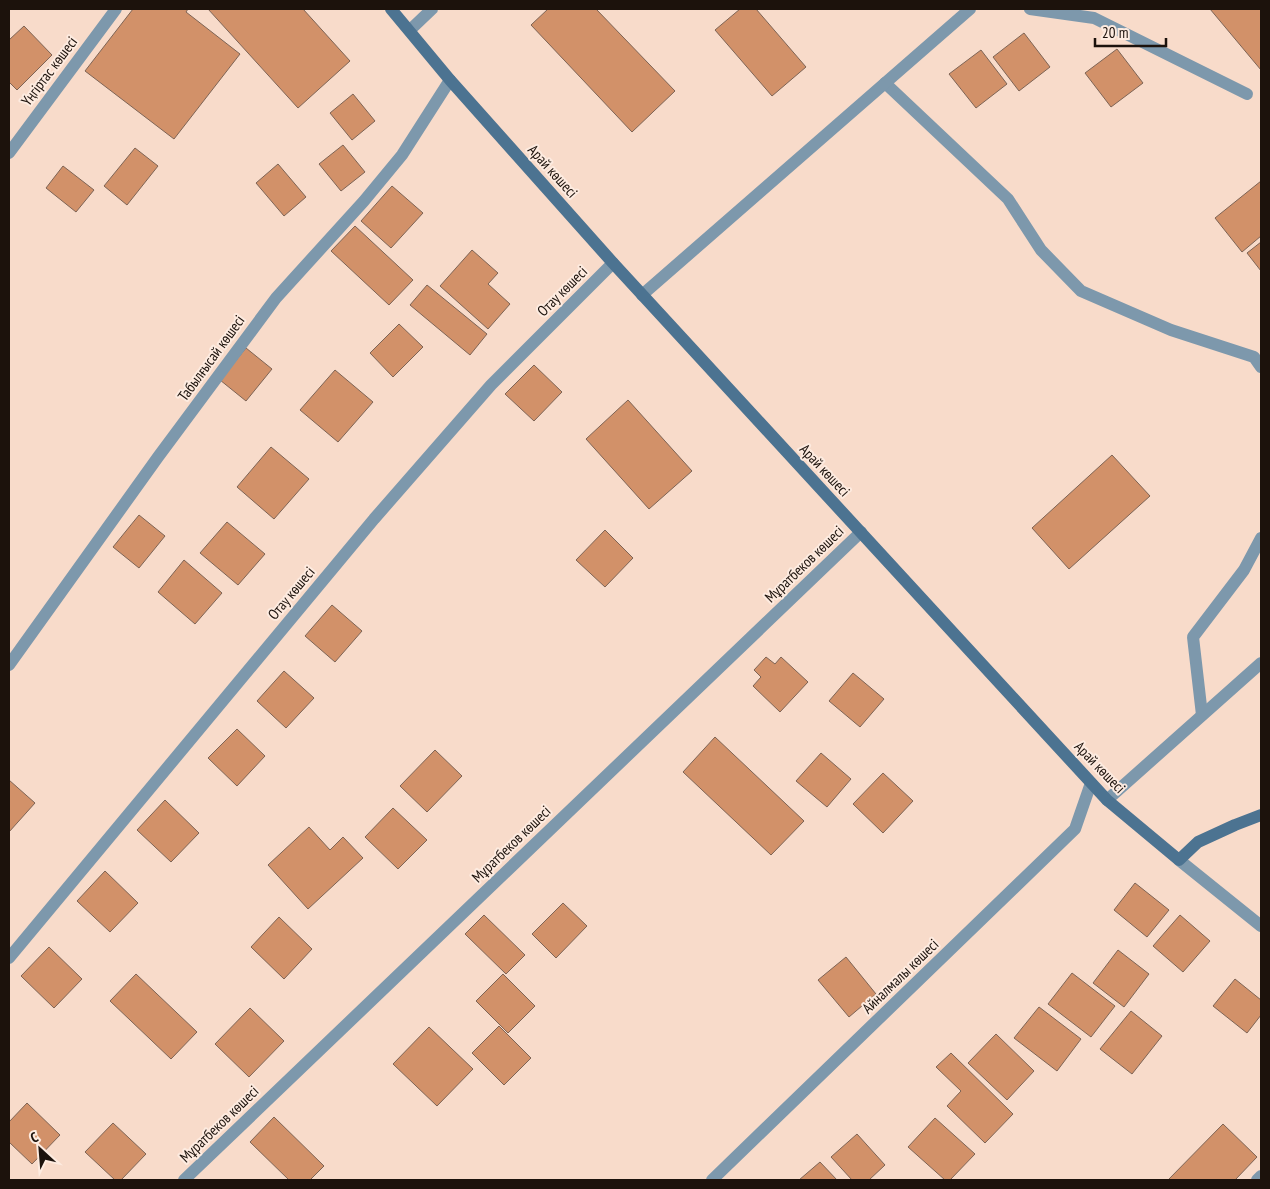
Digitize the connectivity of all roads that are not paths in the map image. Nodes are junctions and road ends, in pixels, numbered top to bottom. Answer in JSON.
{"nodes":[{"id":1,"x":116,"y":9,"type":"edge"},
{"id":2,"x":391,"y":9,"type":"edge"},
{"id":3,"x":432,"y":9,"type":"edge"},
{"id":4,"x":970,"y":9,"type":"edge"},
{"id":5,"x":1030,"y":9,"type":"edge"},
{"id":6,"x":410,"y":30,"type":"junction"},
{"id":7,"x":450,"y":80,"type":"junction"},
{"id":8,"x":885,"y":83,"type":"junction"},
{"id":9,"x":1247,"y":94,"type":"dead end"},
{"id":10,"x":9,"y":153,"type":"edge"},
{"id":11,"x":613,"y":263,"type":"junction"},
{"id":12,"x":642,"y":295,"type":"junction"},
{"id":13,"x":1261,"y":367,"type":"edge"},
{"id":14,"x":861,"y":532,"type":"junction"},
{"id":15,"x":1261,"y":538,"type":"edge"},
{"id":16,"x":1261,"y":663,"type":"edge"},
{"id":17,"x":9,"y":665,"type":"edge"},
{"id":18,"x":1202,"y":715,"type":"junction"},
{"id":19,"x":1091,"y":783,"type":"junction"},
{"id":20,"x":1107,"y":800,"type":"junction"},
{"id":21,"x":1261,"y":815,"type":"edge"},
{"id":22,"x":1179,"y":860,"type":"junction"},
{"id":23,"x":1261,"y":926,"type":"edge"},
{"id":24,"x":9,"y":958,"type":"edge"},
{"id":25,"x":1261,"y":1176,"type":"edge"},
{"id":26,"x":184,"y":1180,"type":"edge"},
{"id":27,"x":712,"y":1180,"type":"edge"},
{"id":28,"x":1257,"y":1180,"type":"edge"}],
"edges":[{"from":1,"to":10,"type":"street","name":"Үңгіртас көшесі"},
{"from":2,"to":6,"type":"main road","name":"Арай көшесі"},
{"from":3,"to":6,"type":"street"},
{"from":4,"to":8,"type":"street"},
{"from":5,"to":9,"type":"street"},
{"from":6,"to":7,"type":"main road","name":"Арай көшесі"},
{"from":7,"to":11,"type":"main road","name":"Арай көшесі"},
{"from":7,"to":17,"type":"street","name":"Табылғысай көшесі"},
{"from":8,"to":12,"type":"street"},
{"from":8,"to":13,"type":"street"},
{"from":11,"to":12,"type":"main road","name":"Арай көшесі"},
{"from":11,"to":24,"type":"street","name":"Отау көшесі"},
{"from":12,"to":14,"type":"main road","name":"Арай көшесі"},
{"from":14,"to":19,"type":"main road","name":"Арай көшесі"},
{"from":14,"to":26,"type":"street","name":"Мұратбеков көшесі"},
{"from":15,"to":18,"type":"street"},
{"from":16,"to":18,"type":"street"},
{"from":18,"to":20,"type":"street"},
{"from":19,"to":20,"type":"main road","name":"Арай көшесі"},
{"from":19,"to":27,"type":"street","name":"Айналмалы көшесі"},
{"from":20,"to":22,"type":"main road","name":"Арай көшесі"},
{"from":21,"to":22,"type":"main road"},
{"from":22,"to":23,"type":"street","name":"Арай көшесі"},
{"from":25,"to":28,"type":"street"}]}
